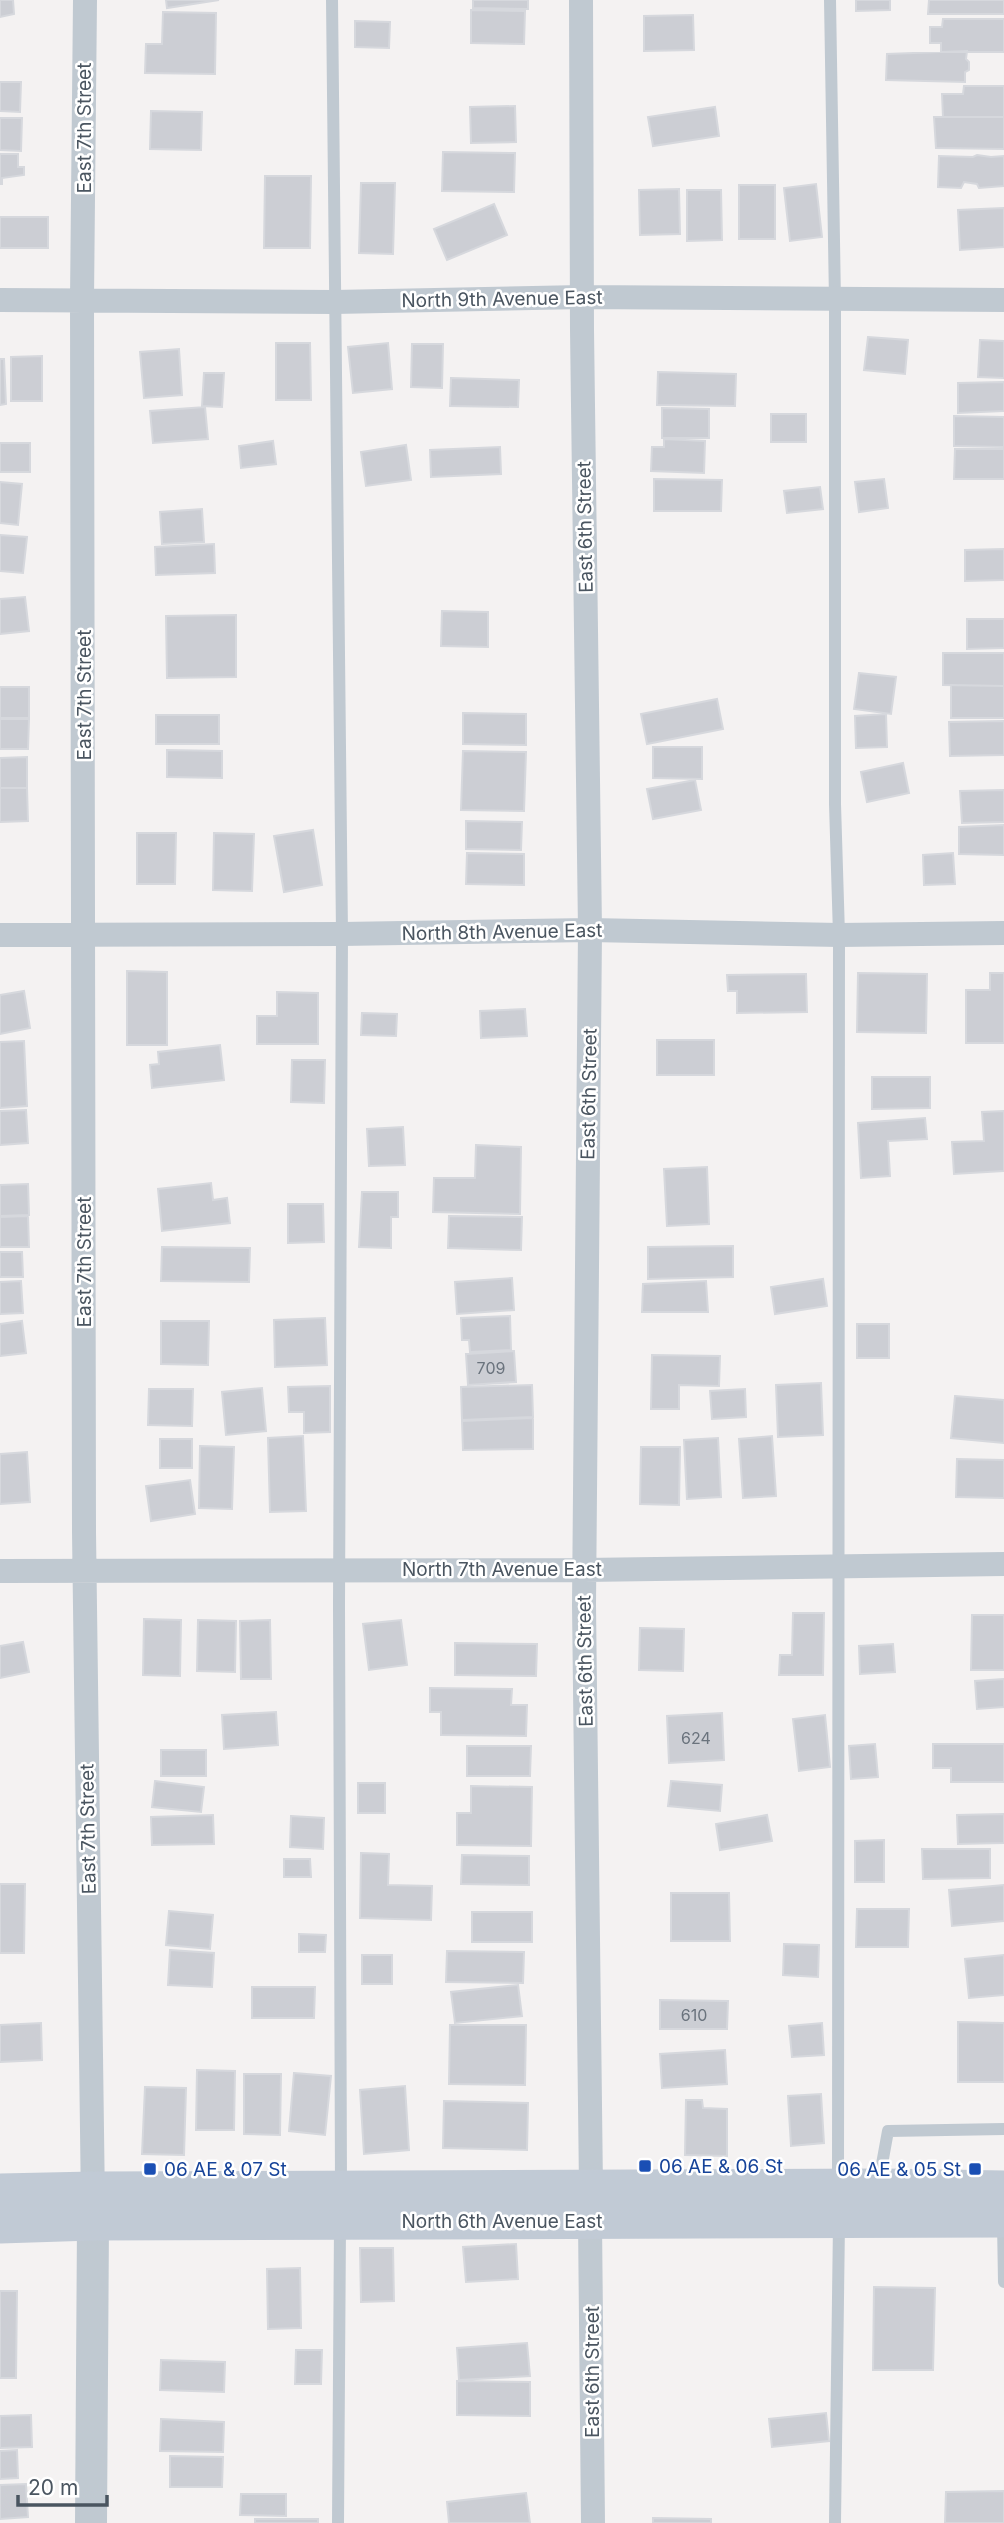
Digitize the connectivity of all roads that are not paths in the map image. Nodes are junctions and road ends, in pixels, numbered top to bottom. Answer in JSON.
{"nodes":[{"id":1,"x":85,"y":0,"type":"edge"},
{"id":2,"x":331,"y":0,"type":"edge"},
{"id":3,"x":581,"y":0,"type":"edge"},
{"id":4,"x":830,"y":0,"type":"edge"},
{"id":5,"x":582,"y":298,"type":"junction"},
{"id":6,"x":82,"y":299,"type":"junction"},
{"id":7,"x":0,"y":300,"type":"edge"},
{"id":8,"x":1004,"y":300,"type":"edge"},
{"id":9,"x":835,"y":301,"type":"junction"},
{"id":10,"x":334,"y":302,"type":"junction"},
{"id":11,"x":590,"y":930,"type":"junction"},
{"id":12,"x":1004,"y":933,"type":"edge"},
{"id":13,"x":342,"y":934,"type":"junction"},
{"id":14,"x":0,"y":935,"type":"edge"},
{"id":15,"x":839,"y":935,"type":"junction"},
{"id":16,"x":85,"y":936,"type":"junction"},
{"id":17,"x":1004,"y":1564,"type":"edge"},
{"id":18,"x":839,"y":1565,"type":"junction"},
{"id":19,"x":339,"y":1569,"type":"junction"},
{"id":20,"x":584,"y":1570,"type":"junction"},
{"id":21,"x":0,"y":1571,"type":"edge"},
{"id":22,"x":84,"y":1572,"type":"junction"},
{"id":23,"x":1004,"y":2129,"type":"edge"},
{"id":24,"x":885,"y":2186,"type":"junction"},
{"id":25,"x":1004,"y":2188,"type":"edge"},
{"id":26,"x":0,"y":2192,"type":"edge"},
{"id":27,"x":839,"y":2203,"type":"junction"},
{"id":28,"x":591,"y":2204,"type":"junction"},
{"id":29,"x":341,"y":2205,"type":"junction"},
{"id":30,"x":93,"y":2206,"type":"junction"},
{"id":31,"x":1004,"y":2220,"type":"edge"},
{"id":32,"x":0,"y":2226,"type":"edge"},
{"id":33,"x":1004,"y":2282,"type":"edge"},
{"id":34,"x":91,"y":2523,"type":"edge"},
{"id":35,"x":338,"y":2523,"type":"edge"},
{"id":36,"x":593,"y":2523,"type":"edge"},
{"id":37,"x":835,"y":2523,"type":"edge"}],
"edges":[{"from":1,"to":6,"type":"street","name":"East 7th Street"},
{"from":2,"to":10,"type":"lane"},
{"from":3,"to":5,"type":"street","name":"East 6th Street"},
{"from":4,"to":9,"type":"lane"},
{"from":5,"to":9,"type":"street","name":"North 9th Avenue East"},
{"from":5,"to":10,"type":"street","name":"North 9th Avenue East"},
{"from":5,"to":11,"type":"street","name":"East 6th Street"},
{"from":6,"to":7,"type":"street","name":"North 9th Avenue East"},
{"from":6,"to":10,"type":"street","name":"North 9th Avenue East"},
{"from":6,"to":16,"type":"street","name":"East 7th Street"},
{"from":8,"to":9,"type":"street","name":"North 9th Avenue East"},
{"from":9,"to":15,"type":"lane"},
{"from":10,"to":13,"type":"lane"},
{"from":11,"to":13,"type":"street","name":"North 8th Avenue East"},
{"from":11,"to":15,"type":"street","name":"North 8th Avenue East"},
{"from":11,"to":20,"type":"street","name":"East 6th Street"},
{"from":12,"to":15,"type":"street","name":"North 8th Avenue East"},
{"from":13,"to":16,"type":"street","name":"North 8th Avenue East"},
{"from":13,"to":19,"type":"lane"},
{"from":14,"to":16,"type":"street","name":"North 8th Avenue East"},
{"from":15,"to":18,"type":"lane"},
{"from":16,"to":22,"type":"street","name":"East 7th Street"},
{"from":17,"to":18,"type":"street","name":"North 7th Avenue East"},
{"from":18,"to":20,"type":"street","name":"North 7th Avenue East"},
{"from":18,"to":27,"type":"lane"},
{"from":19,"to":20,"type":"street","name":"North 7th Avenue East"},
{"from":19,"to":22,"type":"street","name":"North 7th Avenue East"},
{"from":19,"to":29,"type":"lane"},
{"from":20,"to":28,"type":"street","name":"East 6th Street"},
{"from":21,"to":22,"type":"street","name":"North 7th Avenue East"},
{"from":22,"to":30,"type":"street","name":"East 7th Street"},
{"from":23,"to":24,"type":"lane"},
{"from":24,"to":25,"type":"main road","name":"North 6th Avenue East"},
{"from":24,"to":27,"type":"main road","name":"North 6th Avenue East"},
{"from":26,"to":30,"type":"main road","name":"North 6th Avenue East"},
{"from":27,"to":28,"type":"main road","name":"North 6th Avenue East"},
{"from":27,"to":31,"type":"main road","name":"North 6th Avenue East"},
{"from":27,"to":37,"type":"lane"},
{"from":28,"to":29,"type":"main road","name":"North 6th Avenue East"},
{"from":28,"to":36,"type":"street","name":"East 6th Street"},
{"from":29,"to":30,"type":"main road","name":"North 6th Avenue East"},
{"from":29,"to":35,"type":"lane"},
{"from":30,"to":32,"type":"main road","name":"North 6th Avenue East"},
{"from":30,"to":34,"type":"street","name":"East 7th Street"},
{"from":31,"to":33,"type":"lane"}]}
